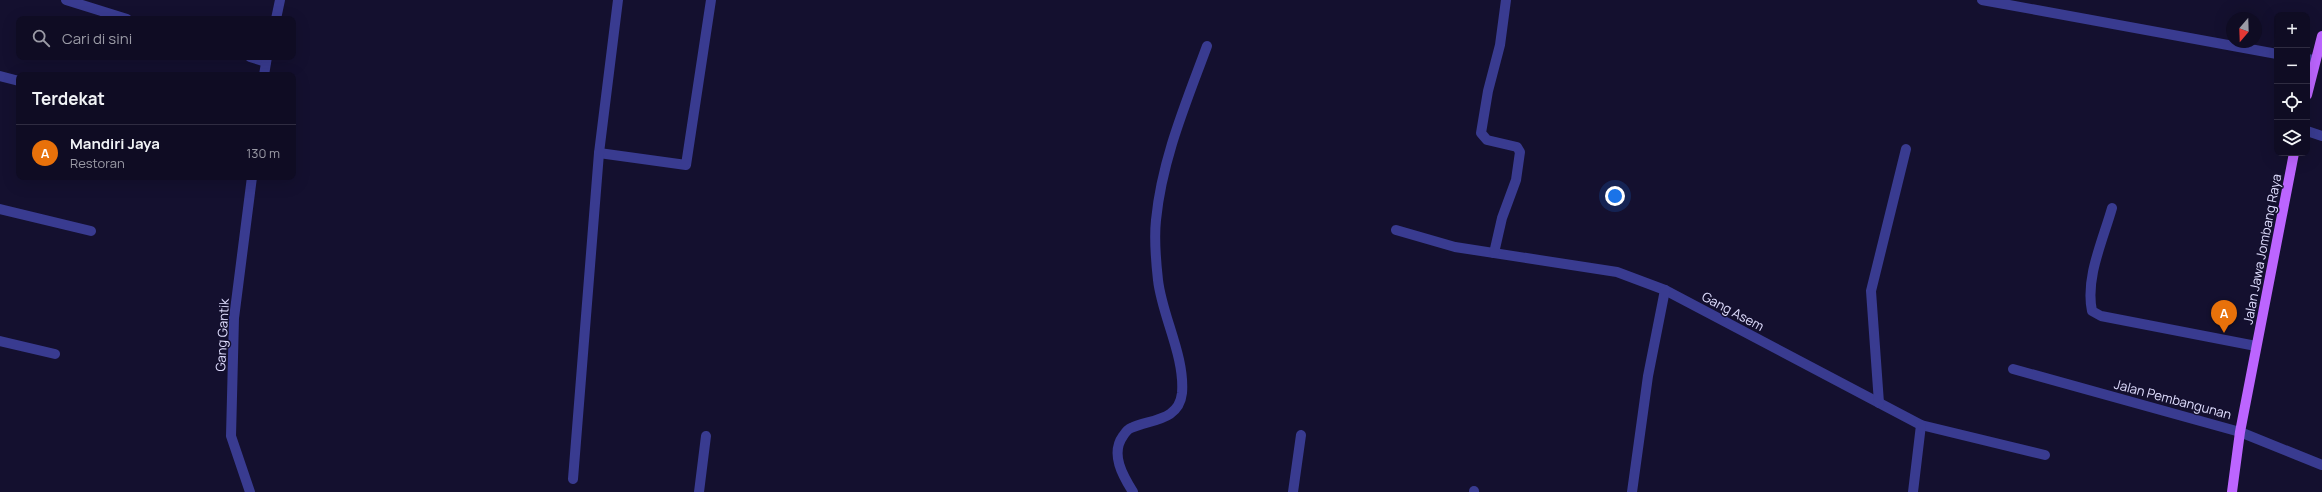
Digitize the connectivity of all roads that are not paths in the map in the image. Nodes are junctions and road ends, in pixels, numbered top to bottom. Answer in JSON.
{"nodes":[{"id":1,"x":66,"y":0,"type":"edge"},
{"id":2,"x":280,"y":0,"type":"edge"},
{"id":3,"x":618,"y":0,"type":"edge"},
{"id":4,"x":711,"y":0,"type":"edge"},
{"id":5,"x":1506,"y":0,"type":"edge"},
{"id":6,"x":1982,"y":0,"type":"edge"},
{"id":7,"x":117,"y":16,"type":"edge"},
{"id":8,"x":277,"y":16,"type":"edge"},
{"id":9,"x":2322,"y":36,"type":"edge"},
{"id":10,"x":1207,"y":46,"type":"dead end"},
{"id":11,"x":2274,"y":53,"type":"edge"},
{"id":12,"x":266,"y":60,"type":"edge"},
{"id":13,"x":2311,"y":60,"type":"edge"},
{"id":14,"x":264,"y":72,"type":"edge"},
{"id":15,"x":0,"y":76,"type":"edge"},
{"id":16,"x":16,"y":80,"type":"edge"},
{"id":17,"x":2308,"y":84,"type":"edge"},
{"id":18,"x":2310,"y":133,"type":"edge"},
{"id":19,"x":2322,"y":136,"type":"edge"},
{"id":20,"x":1906,"y":149,"type":"dead end"},
{"id":21,"x":599,"y":153,"type":"junction"},
{"id":22,"x":2293,"y":156,"type":"edge"},
{"id":23,"x":252,"y":180,"type":"edge"},
{"id":24,"x":2112,"y":208,"type":"dead end"},
{"id":25,"x":0,"y":210,"type":"edge"},
{"id":26,"x":1396,"y":230,"type":"dead end"},
{"id":27,"x":91,"y":231,"type":"dead end"},
{"id":28,"x":1494,"y":253,"type":"junction"},
{"id":29,"x":1665,"y":290,"type":"junction"},
{"id":30,"x":0,"y":341,"type":"edge"},
{"id":31,"x":2256,"y":346,"type":"junction"},
{"id":32,"x":56,"y":354,"type":"dead end"},
{"id":33,"x":2013,"y":369,"type":"dead end"},
{"id":34,"x":1879,"y":403,"type":"junction"},
{"id":35,"x":1921,"y":425,"type":"junction"},
{"id":36,"x":2240,"y":432,"type":"junction"},
{"id":37,"x":1301,"y":435,"type":"dead end"},
{"id":38,"x":706,"y":436,"type":"dead end"},
{"id":39,"x":2045,"y":455,"type":"dead end"},
{"id":40,"x":2322,"y":465,"type":"edge"},
{"id":41,"x":573,"y":479,"type":"dead end"},
{"id":42,"x":250,"y":492,"type":"edge"},
{"id":43,"x":699,"y":492,"type":"edge"},
{"id":44,"x":1133,"y":492,"type":"edge"},
{"id":45,"x":1293,"y":492,"type":"edge"},
{"id":46,"x":1632,"y":492,"type":"edge"},
{"id":47,"x":1914,"y":492,"type":"edge"},
{"id":48,"x":2232,"y":492,"type":"edge"}],
"edges":[{"from":1,"to":7,"type":"street"},
{"from":2,"to":8,"type":"street"},
{"from":3,"to":21,"type":"street"},
{"from":4,"to":21,"type":"street"},
{"from":5,"to":28,"type":"street"},
{"from":6,"to":11,"type":"street"},
{"from":9,"to":13,"type":"main road"},
{"from":10,"to":44,"type":"street"},
{"from":12,"to":14,"type":"street"},
{"from":13,"to":17,"type":"main road"},
{"from":15,"to":16,"type":"street"},
{"from":18,"to":19,"type":"street"},
{"from":20,"to":34,"type":"street"},
{"from":21,"to":41,"type":"street"},
{"from":22,"to":31,"type":"main road","name":"Jalan Jawa Jombang Raya"},
{"from":23,"to":42,"type":"street","name":"Gang Gantik"},
{"from":24,"to":31,"type":"street"},
{"from":25,"to":27,"type":"street"},
{"from":26,"to":28,"type":"street","name":"Gang Asem"},
{"from":28,"to":29,"type":"street","name":"Gang Asem"},
{"from":29,"to":34,"type":"street","name":"Gang Asem"},
{"from":29,"to":46,"type":"street"},
{"from":30,"to":32,"type":"street"},
{"from":31,"to":36,"type":"main road","name":"Jalan Jawa Jombang Raya"},
{"from":33,"to":36,"type":"street","name":"Jalan Pembangunan"},
{"from":34,"to":35,"type":"street","name":"Gang Asem"},
{"from":35,"to":39,"type":"street","name":"Gang Asem"},
{"from":35,"to":47,"type":"street"},
{"from":36,"to":40,"type":"street","name":"Jalan Pembangunan"},
{"from":36,"to":48,"type":"main road","name":"Jalan Jawa Jombang Raya"},
{"from":37,"to":45,"type":"street"},
{"from":38,"to":43,"type":"street"}]}
